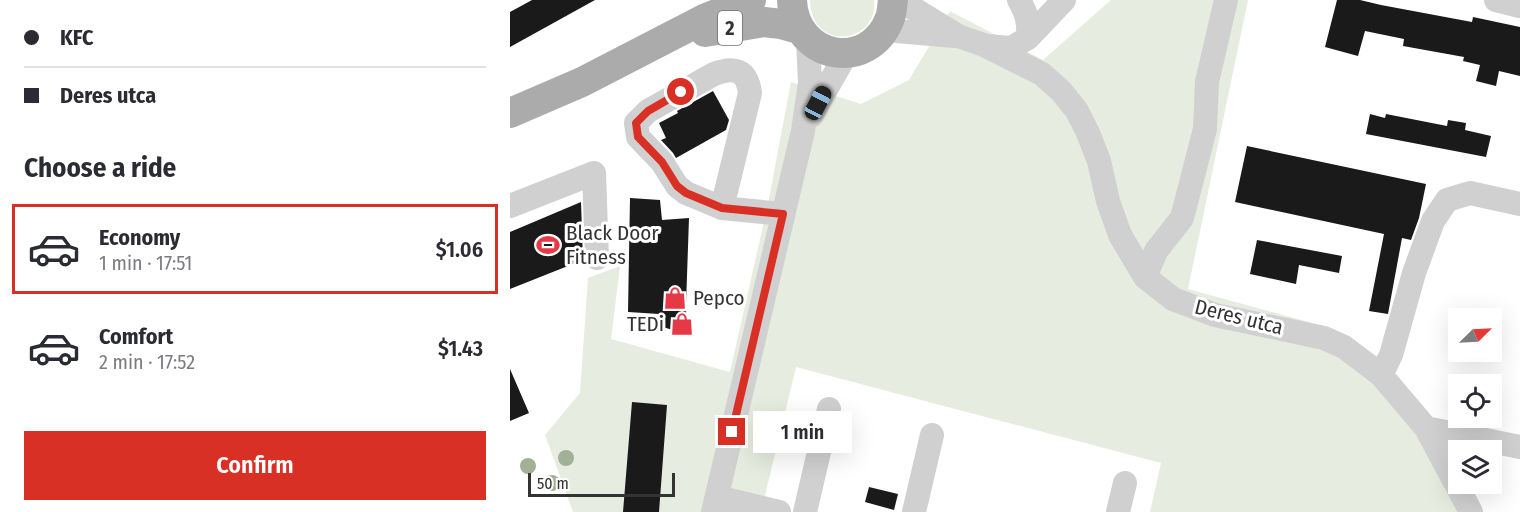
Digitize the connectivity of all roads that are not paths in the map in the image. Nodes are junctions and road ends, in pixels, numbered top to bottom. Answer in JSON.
{"nodes":[{"id":1,"x":751,"y":0,"type":"edge"},
{"id":2,"x":792,"y":0,"type":"edge"},
{"id":3,"x":893,"y":0,"type":"edge"},
{"id":4,"x":903,"y":0,"type":"edge"},
{"id":5,"x":1018,"y":0,"type":"edge"},
{"id":6,"x":1226,"y":0,"type":"edge"},
{"id":7,"x":1496,"y":0,"type":"edge"},
{"id":8,"x":1057,"y":5,"type":"edge"},
{"id":9,"x":1520,"y":6,"type":"edge"},
{"id":10,"x":885,"y":30,"type":"junction"},
{"id":11,"x":803,"y":34,"type":"junction"},
{"id":12,"x":958,"y":36,"type":"junction"},
{"id":13,"x":1028,"y":38,"type":"junction"},
{"id":14,"x":661,"y":42,"type":"junction"},
{"id":15,"x":984,"y":45,"type":"junction"},
{"id":16,"x":846,"y":54,"type":"junction"},
{"id":17,"x":510,"y":113,"type":"edge"},
{"id":18,"x":803,"y":131,"type":"junction"},
{"id":19,"x":511,"y":201,"type":"edge"},
{"id":20,"x":1520,"y":204,"type":"edge"},
{"id":21,"x":722,"y":208,"type":"junction"},
{"id":22,"x":783,"y":214,"type":"junction"},
{"id":23,"x":597,"y":258,"type":"dead end"},
{"id":24,"x":1145,"y":277,"type":"junction"},
{"id":25,"x":1381,"y":375,"type":"junction"},
{"id":26,"x":829,"y":409,"type":"dead end"},
{"id":27,"x":1426,"y":428,"type":"junction"},
{"id":28,"x":932,"y":435,"type":"dead end"},
{"id":29,"x":1520,"y":447,"type":"edge"},
{"id":30,"x":1125,"y":483,"type":"dead end"},
{"id":31,"x":715,"y":504,"type":"edge"},
{"id":32,"x":779,"y":512,"type":"edge"},
{"id":33,"x":805,"y":512,"type":"edge"},
{"id":34,"x":914,"y":512,"type":"edge"},
{"id":35,"x":1118,"y":512,"type":"edge"},
{"id":36,"x":1471,"y":512,"type":"edge"}],
"edges":[{"from":1,"to":14,"type":"main road","number":"2"},
{"from":2,"to":11,"type":"main road"},
{"from":3,"to":10,"type":"main road"},
{"from":4,"to":12,"type":"street"},
{"from":5,"to":13,"type":"street"},
{"from":6,"to":24,"type":"street"},
{"from":7,"to":9,"type":"street"},
{"from":8,"to":13,"type":"street"},
{"from":10,"to":12,"type":"street"},
{"from":10,"to":16,"type":"main road"},
{"from":11,"to":14,"type":"main road","number":"2"},
{"from":11,"to":16,"type":"main road","number":"2"},
{"from":11,"to":18,"type":"street"},
{"from":12,"to":15,"type":"street","name":"Deres utca"},
{"from":13,"to":15,"type":"street"},
{"from":14,"to":17,"type":"main road","number":"2"},
{"from":15,"to":24,"type":"street","name":"Deres utca"},
{"from":16,"to":18,"type":"street"},
{"from":18,"to":22,"type":"street"},
{"from":19,"to":23,"type":"street"},
{"from":20,"to":25,"type":"street"},
{"from":21,"to":21,"type":"street"},
{"from":21,"to":22,"type":"street"},
{"from":22,"to":31,"type":"street"},
{"from":24,"to":25,"type":"street","name":"Deres utca"},
{"from":25,"to":27,"type":"street","name":"Deres utca"},
{"from":26,"to":33,"type":"street"},
{"from":27,"to":29,"type":"street"},
{"from":27,"to":36,"type":"street","name":"Deres utca"},
{"from":28,"to":34,"type":"street"},
{"from":30,"to":35,"type":"street"},
{"from":31,"to":32,"type":"street"}]}
